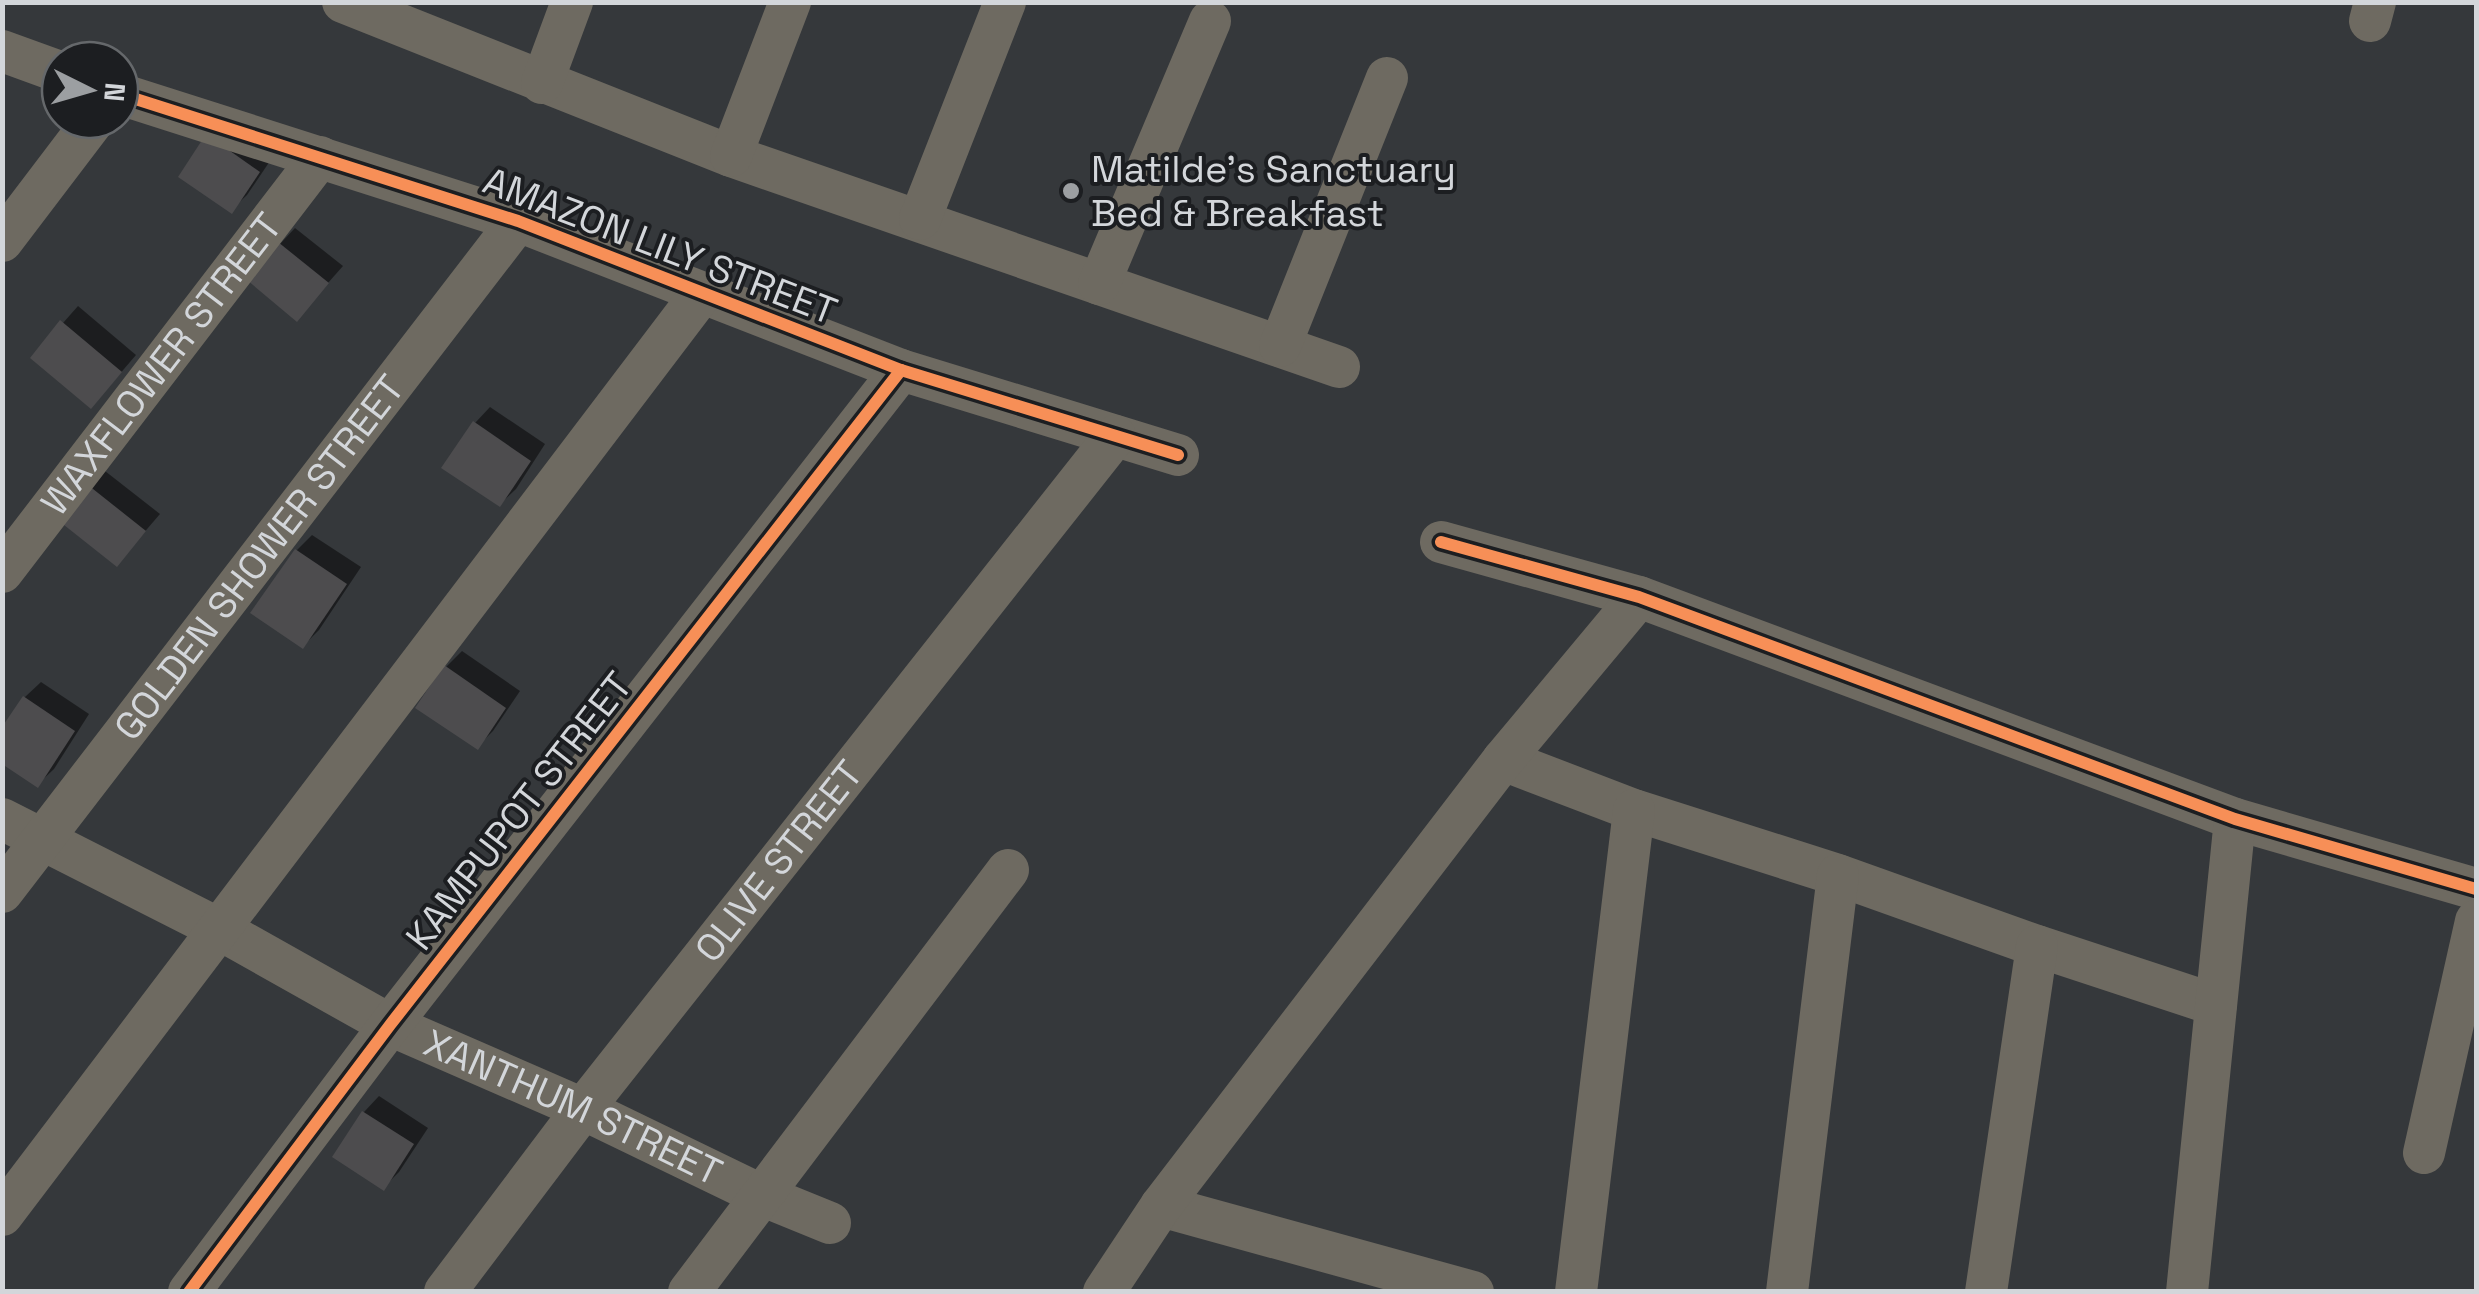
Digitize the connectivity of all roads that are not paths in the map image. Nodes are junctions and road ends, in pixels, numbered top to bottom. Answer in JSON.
{"nodes":[{"id":1,"x":572,"y":2,"type":"edge"},
{"id":2,"x":790,"y":2,"type":"edge"},
{"id":3,"x":1005,"y":2,"type":"edge"},
{"id":4,"x":362,"y":6,"type":"edge"},
{"id":5,"x":1210,"y":21,"type":"dead end"},
{"id":6,"x":2,"y":51,"type":"edge"},
{"id":7,"x":40,"y":65,"type":"edge"},
{"id":8,"x":1388,"y":78,"type":"dead end"},
{"id":9,"x":542,"y":83,"type":"junction"},
{"id":10,"x":140,"y":100,"type":"edge"},
{"id":11,"x":79,"y":140,"type":"edge"},
{"id":12,"x":731,"y":156,"type":"junction"},
{"id":13,"x":320,"y":157,"type":"junction"},
{"id":14,"x":920,"y":219,"type":"junction"},
{"id":15,"x":518,"y":221,"type":"junction"},
{"id":16,"x":2,"y":241,"type":"edge"},
{"id":17,"x":1100,"y":284,"type":"junction"},
{"id":18,"x":701,"y":294,"type":"junction"},
{"id":19,"x":1280,"y":346,"type":"junction"},
{"id":20,"x":1339,"y":367,"type":"dead end"},
{"id":21,"x":901,"y":370,"type":"junction"},
{"id":22,"x":1115,"y":436,"type":"junction"},
{"id":23,"x":1178,"y":455,"type":"dead end"},
{"id":24,"x":1442,"y":542,"type":"dead end"},
{"id":25,"x":2,"y":572,"type":"edge"},
{"id":26,"x":1639,"y":598,"type":"junction"},
{"id":27,"x":1503,"y":760,"type":"junction"},
{"id":28,"x":1634,"y":810,"type":"junction"},
{"id":29,"x":2,"y":819,"type":"edge"},
{"id":30,"x":2235,"y":819,"type":"junction"},
{"id":31,"x":44,"y":838,"type":"junction"},
{"id":32,"x":1008,"y":870,"type":"dead end"},
{"id":33,"x":1838,"y":875,"type":"junction"},
{"id":34,"x":2476,"y":890,"type":"edge"},
{"id":35,"x":2,"y":892,"type":"edge"},
{"id":36,"x":2476,"y":921,"type":"edge"},
{"id":37,"x":219,"y":930,"type":"junction"},
{"id":38,"x":2037,"y":946,"type":"junction"},
{"id":39,"x":2216,"y":1005,"type":"junction"},
{"id":40,"x":390,"y":1024,"type":"junction"},
{"id":41,"x":583,"y":1109,"type":"junction"},
{"id":42,"x":2424,"y":1153,"type":"dead end"},
{"id":43,"x":761,"y":1195,"type":"junction"},
{"id":44,"x":1161,"y":1206,"type":"junction"},
{"id":45,"x":2,"y":1215,"type":"edge"},
{"id":46,"x":830,"y":1223,"type":"dead end"},
{"id":47,"x":189,"y":1292,"type":"edge"},
{"id":48,"x":445,"y":1292,"type":"edge"},
{"id":49,"x":689,"y":1292,"type":"edge"},
{"id":50,"x":1104,"y":1292,"type":"edge"},
{"id":51,"x":1472,"y":1292,"type":"edge"},
{"id":52,"x":1576,"y":1292,"type":"edge"},
{"id":53,"x":1787,"y":1292,"type":"edge"},
{"id":54,"x":1986,"y":1292,"type":"edge"},
{"id":55,"x":2187,"y":1292,"type":"edge"}],
"edges":[{"from":1,"to":9,"type":"street"},
{"from":2,"to":12,"type":"street"},
{"from":3,"to":14,"type":"street"},
{"from":4,"to":9,"type":"street"},
{"from":5,"to":17,"type":"street"},
{"from":6,"to":7,"type":"street"},
{"from":8,"to":19,"type":"street"},
{"from":9,"to":12,"type":"street"},
{"from":10,"to":13,"type":"street","name":"AMAZON LILY STREET"},
{"from":11,"to":16,"type":"street"},
{"from":12,"to":14,"type":"street"},
{"from":13,"to":15,"type":"street","name":"AMAZON LILY STREET"},
{"from":13,"to":25,"type":"street","name":"WAXFLOWER STREET"},
{"from":14,"to":17,"type":"street"},
{"from":15,"to":18,"type":"street","name":"AMAZON LILY STREET"},
{"from":15,"to":31,"type":"street","name":"GOLDEN SHOWER STREET"},
{"from":17,"to":19,"type":"street"},
{"from":18,"to":21,"type":"street","name":"AMAZON LILY STREET"},
{"from":18,"to":37,"type":"street"},
{"from":19,"to":20,"type":"street"},
{"from":21,"to":22,"type":"street","name":"AMAZON LILY STREET"},
{"from":21,"to":40,"type":"street","name":"KAMPUPOT STREET"},
{"from":22,"to":23,"type":"street","name":"AMAZON LILY STREET"},
{"from":22,"to":41,"type":"street","name":"OLIVE STREET"},
{"from":24,"to":26,"type":"street"},
{"from":26,"to":27,"type":"street"},
{"from":26,"to":30,"type":"street"},
{"from":27,"to":28,"type":"street"},
{"from":27,"to":44,"type":"street"},
{"from":28,"to":33,"type":"street"},
{"from":28,"to":52,"type":"street"},
{"from":29,"to":31,"type":"street","name":"XANTHUM STREET"},
{"from":30,"to":34,"type":"street"},
{"from":30,"to":39,"type":"street"},
{"from":31,"to":35,"type":"street","name":"GOLDEN SHOWER STREET"},
{"from":31,"to":37,"type":"street","name":"XANTHUM STREET"},
{"from":32,"to":43,"type":"street"},
{"from":33,"to":38,"type":"street"},
{"from":33,"to":53,"type":"street"},
{"from":36,"to":42,"type":"street"},
{"from":37,"to":40,"type":"street","name":"XANTHUM STREET"},
{"from":37,"to":45,"type":"street"},
{"from":38,"to":39,"type":"street"},
{"from":38,"to":54,"type":"street"},
{"from":39,"to":55,"type":"street"},
{"from":40,"to":41,"type":"street","name":"XANTHUM STREET"},
{"from":40,"to":47,"type":"street","name":"KAMPUPOT STREET"},
{"from":41,"to":43,"type":"street","name":"XANTHUM STREET"},
{"from":41,"to":48,"type":"street","name":"OLIVE STREET"},
{"from":43,"to":46,"type":"street","name":"XANTHUM STREET"},
{"from":43,"to":49,"type":"street"},
{"from":44,"to":50,"type":"street"},
{"from":44,"to":51,"type":"street"}]}
